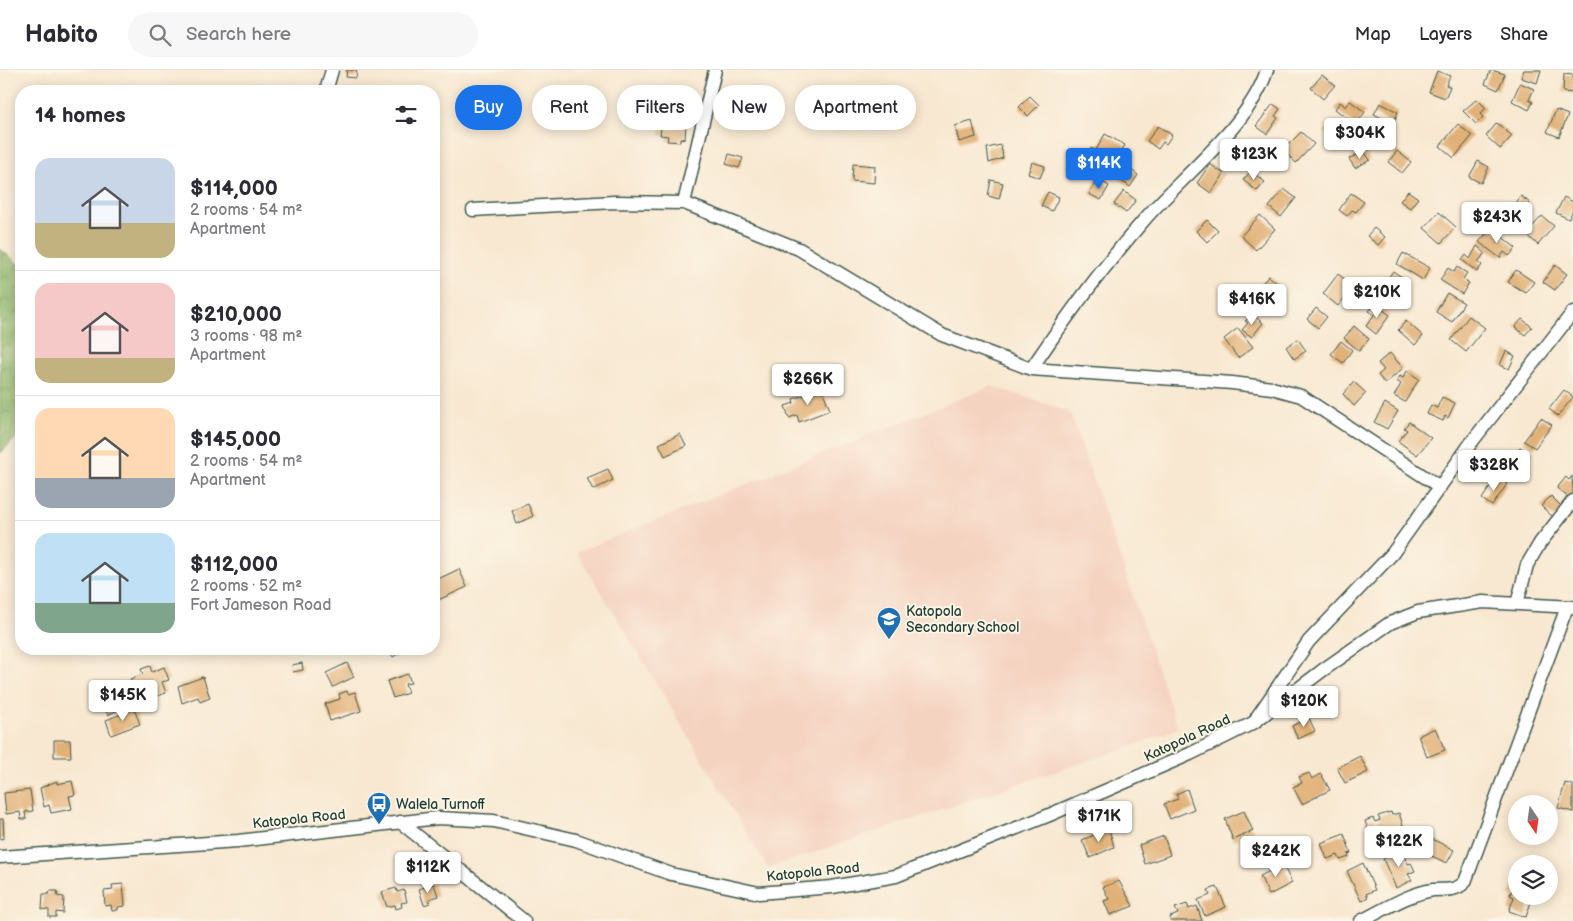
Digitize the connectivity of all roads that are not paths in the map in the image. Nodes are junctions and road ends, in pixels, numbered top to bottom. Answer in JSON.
{"nodes":[{"id":1,"x":332,"y":70,"type":"edge"},
{"id":2,"x":715,"y":70,"type":"edge"},
{"id":3,"x":1267,"y":70,"type":"edge"},
{"id":4,"x":328,"y":85,"type":"edge"},
{"id":5,"x":684,"y":203,"type":"junction"},
{"id":6,"x":473,"y":210,"type":"dead end"},
{"id":7,"x":1573,"y":312,"type":"edge"},
{"id":8,"x":1031,"y":369,"type":"junction"},
{"id":9,"x":1440,"y":487,"type":"junction"},
{"id":10,"x":1573,"y":501,"type":"edge"},
{"id":11,"x":1517,"y":604,"type":"junction"},
{"id":12,"x":1570,"y":607,"type":"edge"},
{"id":13,"x":1253,"y":723,"type":"junction"},
{"id":14,"x":400,"y":822,"type":"junction"},
{"id":15,"x":0,"y":857,"type":"edge"},
{"id":16,"x":524,"y":921,"type":"edge"},
{"id":17,"x":1361,"y":921,"type":"edge"}],
"edges":[{"from":1,"to":4,"type":"street"},
{"from":2,"to":5,"type":"street"},
{"from":3,"to":8,"type":"street"},
{"from":5,"to":6,"type":"street"},
{"from":5,"to":8,"type":"street"},
{"from":7,"to":9,"type":"street"},
{"from":8,"to":9,"type":"street"},
{"from":9,"to":13,"type":"street"},
{"from":10,"to":11,"type":"street"},
{"from":11,"to":12,"type":"street","name":"Katopola Road"},
{"from":11,"to":13,"type":"street","name":"Katopola Road"},
{"from":12,"to":17,"type":"street"},
{"from":13,"to":14,"type":"street","name":"Katopola Road"},
{"from":14,"to":15,"type":"street","name":"Katopola Road"},
{"from":14,"to":16,"type":"street"}]}
